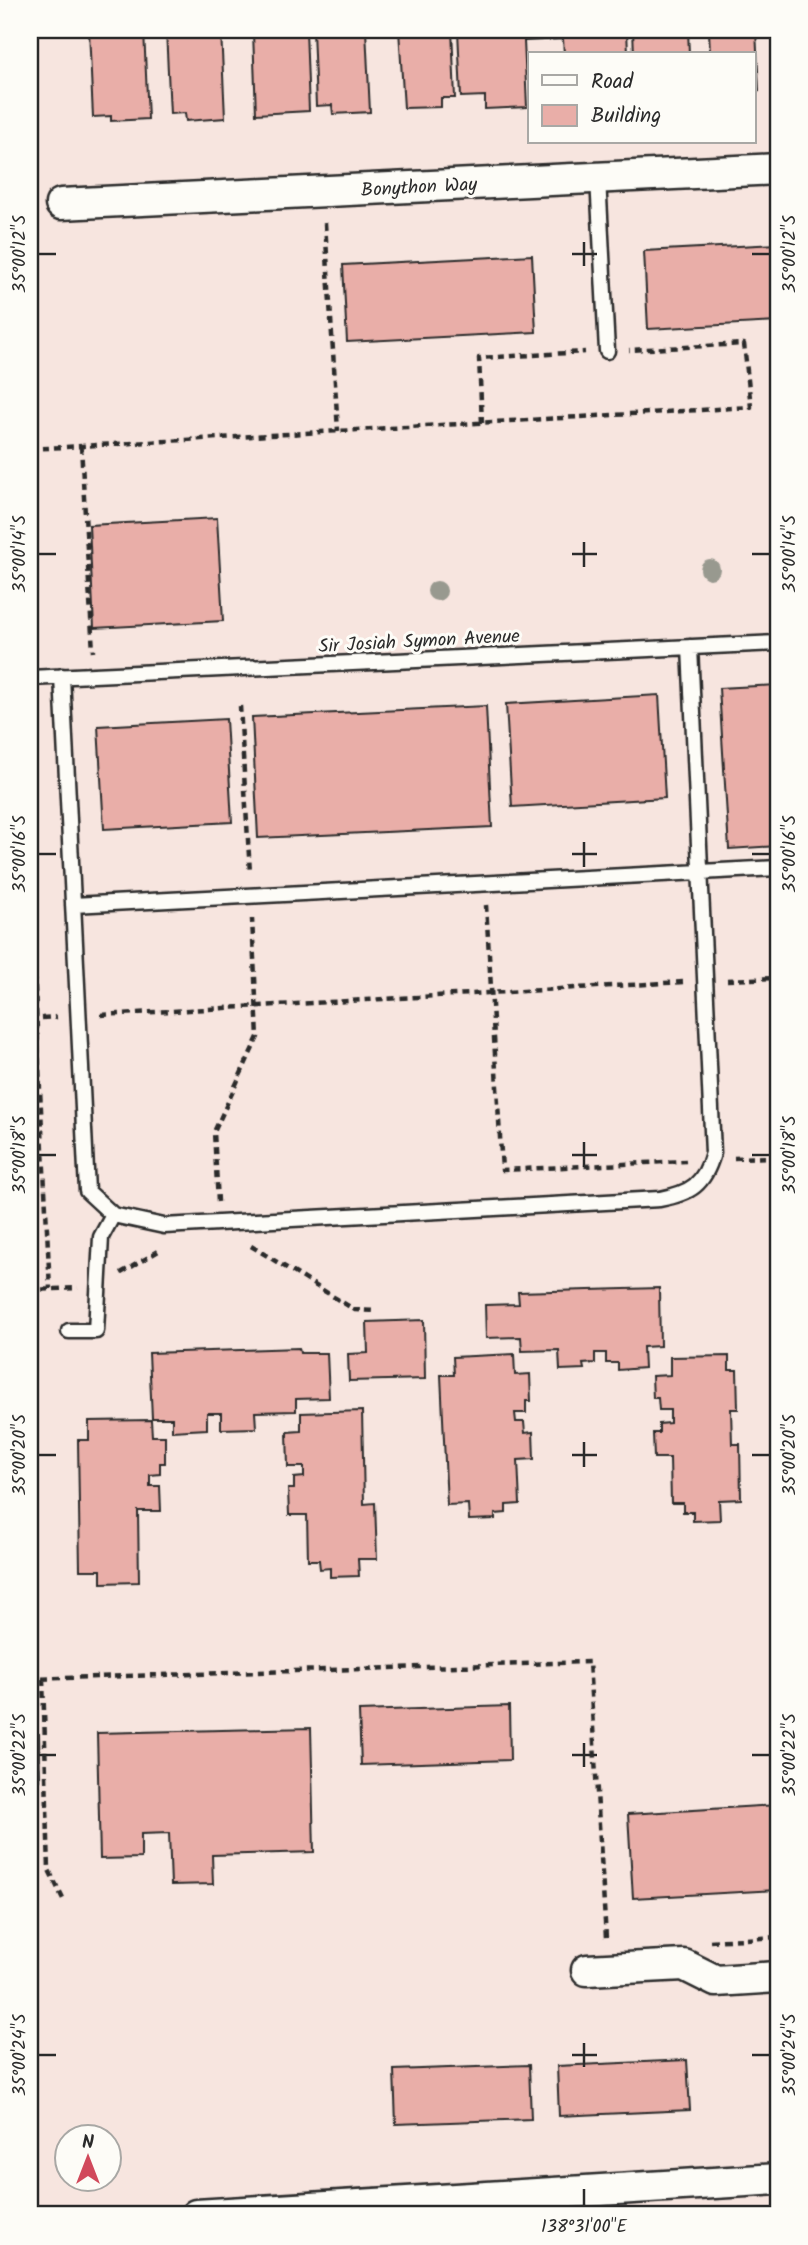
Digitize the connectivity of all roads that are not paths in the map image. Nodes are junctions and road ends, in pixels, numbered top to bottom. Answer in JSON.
{"nodes":[{"id":1,"x":778,"y":169,"type":"edge"},
{"id":2,"x":597,"y":178,"type":"junction"},
{"id":3,"x":61,"y":204,"type":"dead end"},
{"id":4,"x":607,"y":351,"type":"dead end"},
{"id":5,"x":778,"y":643,"type":"edge"},
{"id":6,"x":690,"y":647,"type":"junction"},
{"id":7,"x":62,"y":676,"type":"junction"},
{"id":8,"x":30,"y":678,"type":"edge"},
{"id":9,"x":778,"y":868,"type":"edge"},
{"id":10,"x":699,"y":872,"type":"junction"},
{"id":11,"x":74,"y":905,"type":"junction"},
{"id":12,"x":113,"y":1215,"type":"junction"},
{"id":13,"x":69,"y":1331,"type":"dead end"},
{"id":14,"x":597,"y":1959,"type":"road end"},
{"id":15,"x":778,"y":1977,"type":"edge"},
{"id":16,"x":778,"y":2179,"type":"edge"},
{"id":17,"x":196,"y":2215,"type":"edge"}],
"edges":[{"from":1,"to":2,"type":"street","name":"Bonython Way"},
{"from":2,"to":3,"type":"street","name":"Bonython Way"},
{"from":2,"to":4,"type":"lane"},
{"from":5,"to":6,"type":"lane","name":"Sir Josiah Symon Avenue"},
{"from":6,"to":7,"type":"lane","name":"Sir Josiah Symon Avenue"},
{"from":6,"to":10,"type":"lane"},
{"from":7,"to":8,"type":"lane","name":"Sir Josiah Symon Avenue"},
{"from":7,"to":11,"type":"lane"},
{"from":9,"to":10,"type":"lane"},
{"from":10,"to":11,"type":"lane"},
{"from":10,"to":12,"type":"lane"},
{"from":11,"to":12,"type":"lane"},
{"from":12,"to":13,"type":"lane"},
{"from":14,"to":15,"type":"street"},
{"from":16,"to":17,"type":"street"}]}
